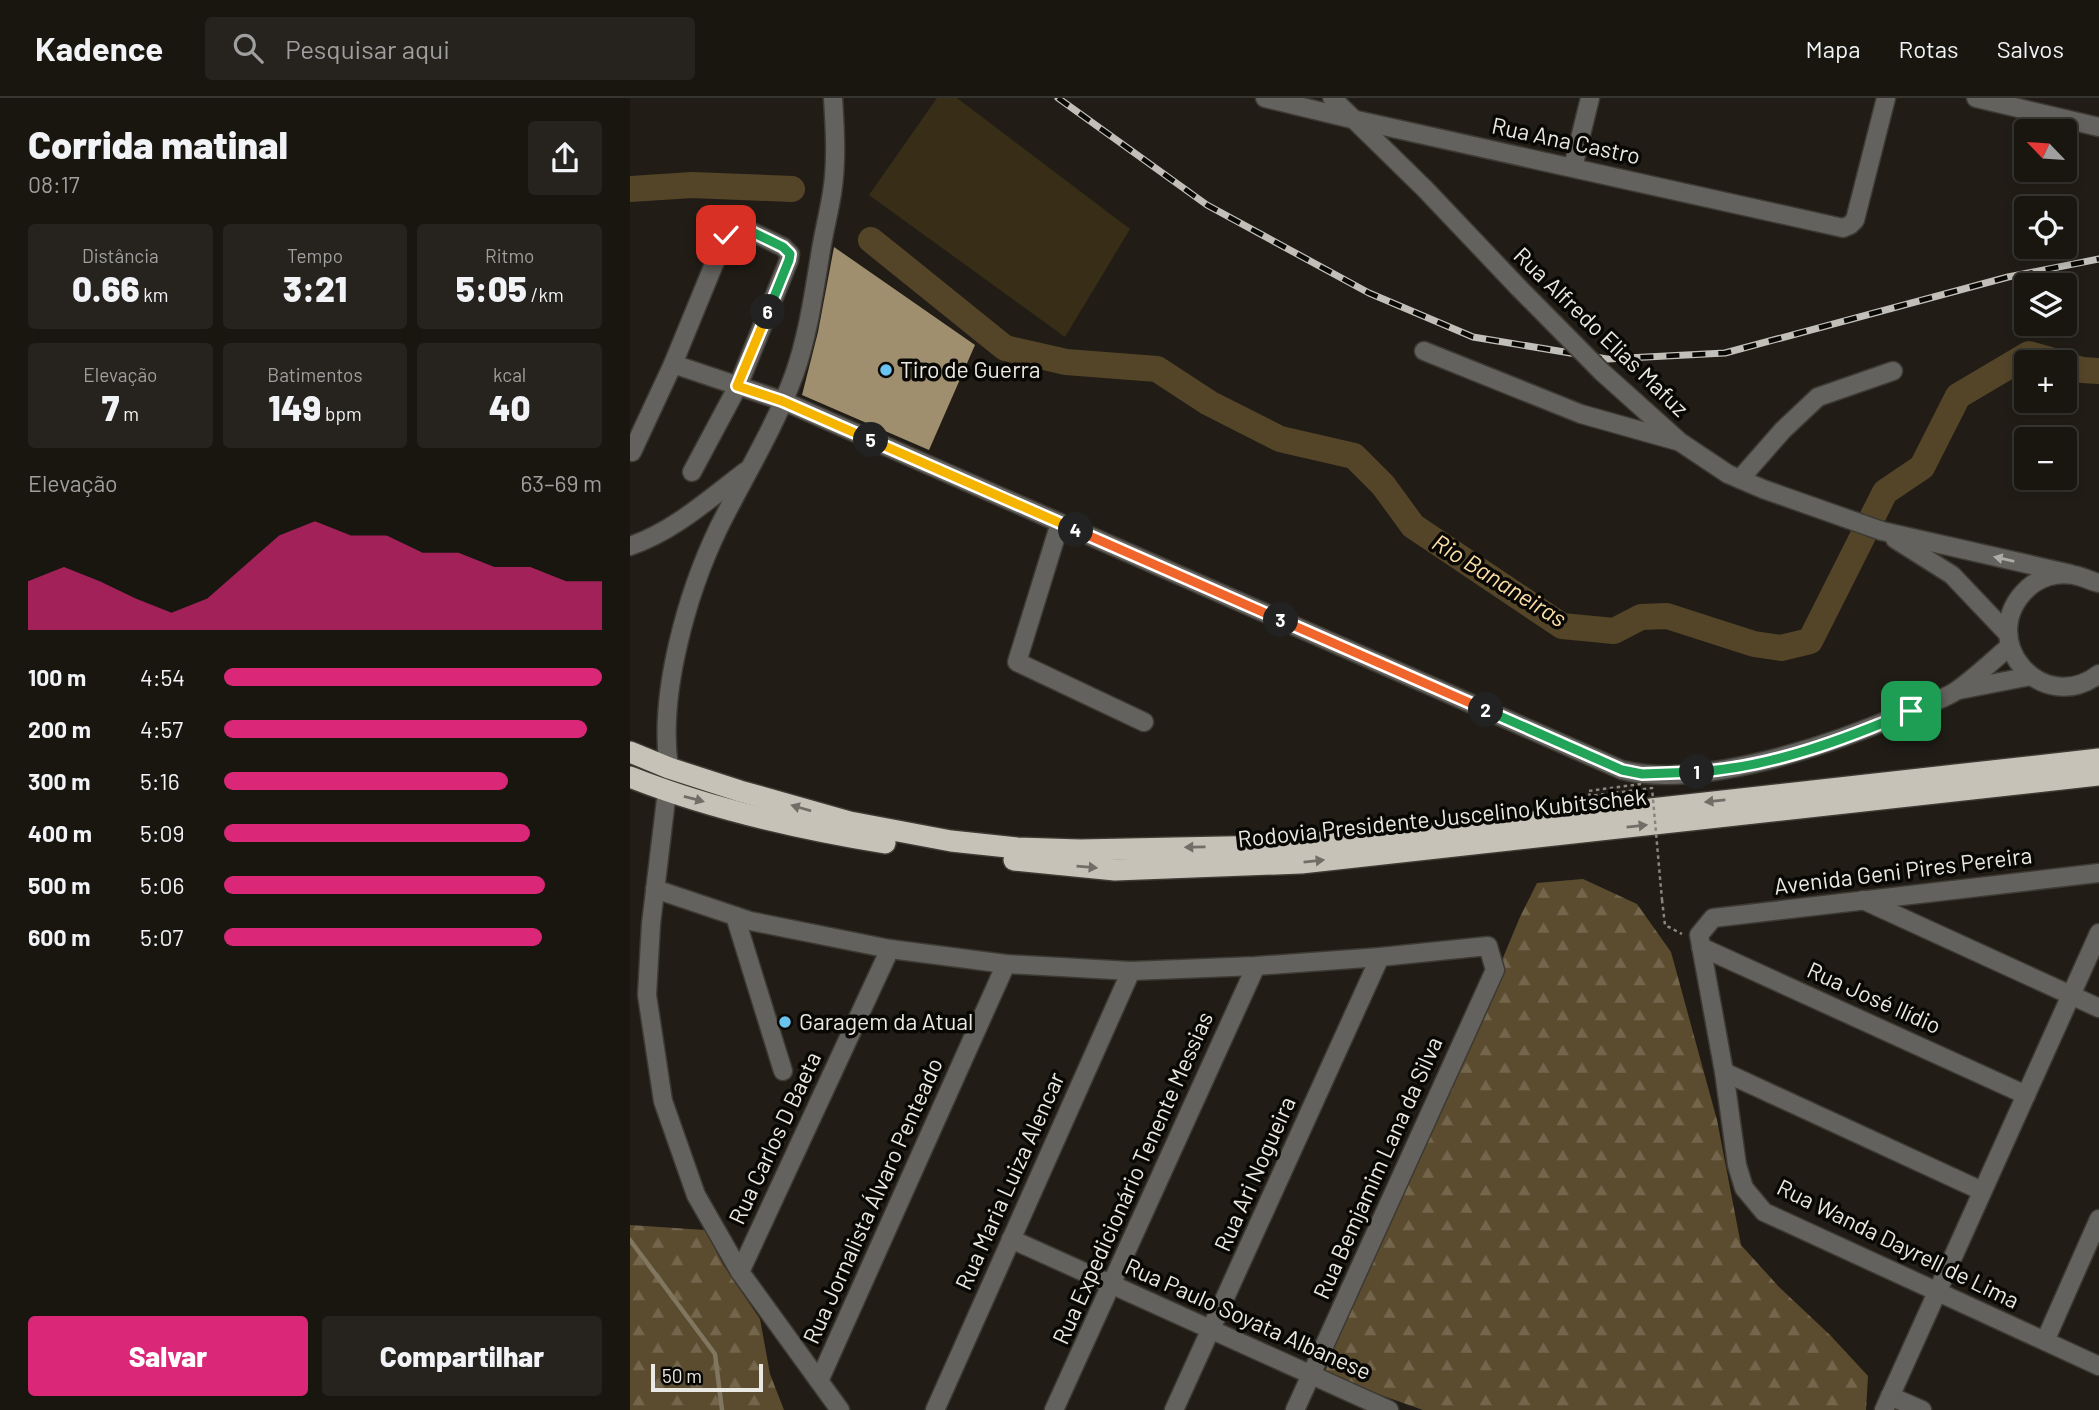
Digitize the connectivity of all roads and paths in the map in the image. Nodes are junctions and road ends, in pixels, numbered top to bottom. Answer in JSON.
{"nodes":[{"id":1,"x":833,"y":98,"type":"edge"},
{"id":2,"x":1265,"y":98,"type":"edge"},
{"id":3,"x":1332,"y":98,"type":"edge"},
{"id":4,"x":1590,"y":98,"type":"edge"},
{"id":5,"x":1886,"y":98,"type":"edge"},
{"id":6,"x":1976,"y":98,"type":"edge"},
{"id":7,"x":1352,"y":119,"type":"junction"},
{"id":8,"x":2099,"y":127,"type":"edge"},
{"id":9,"x":1573,"y":167,"type":"junction"},
{"id":10,"x":1424,"y":352,"type":"dead end"},
{"id":11,"x":673,"y":364,"type":"junction"},
{"id":12,"x":1893,"y":371,"type":"dead end"},
{"id":13,"x":737,"y":386,"type":"junction"},
{"id":14,"x":782,"y":401,"type":"junction"},
{"id":15,"x":1680,"y":442,"type":"junction"},
{"id":16,"x":632,"y":452,"type":"dead end"},
{"id":17,"x":748,"y":469,"type":"junction"},
{"id":18,"x":692,"y":472,"type":"dead end"},
{"id":19,"x":1740,"y":479,"type":"junction"},
{"id":20,"x":1060,"y":523,"type":"junction"},
{"id":21,"x":1883,"y":531,"type":"junction"},
{"id":22,"x":630,"y":546,"type":"edge"},
{"id":23,"x":2090,"y":580,"type":"edge"},
{"id":24,"x":2009,"y":640,"type":"junction"},
{"id":25,"x":2099,"y":674,"type":"edge"},
{"id":26,"x":2031,"y":676,"type":"junction"},
{"id":27,"x":2099,"y":684,"type":"edge"},
{"id":28,"x":2074,"y":686,"type":"junction"},
{"id":29,"x":1956,"y":691,"type":"junction"},
{"id":30,"x":1144,"y":722,"type":"dead end"},
{"id":31,"x":630,"y":752,"type":"edge"},
{"id":32,"x":2099,"y":759,"type":"edge"},
{"id":33,"x":669,"y":768,"type":"junction"},
{"id":34,"x":2099,"y":775,"type":"edge"},
{"id":35,"x":630,"y":777,"type":"edge"},
{"id":36,"x":1642,"y":784,"type":"dead end"},
{"id":37,"x":667,"y":791,"type":"junction"},
{"id":38,"x":2099,"y":873,"type":"edge"},
{"id":39,"x":655,"y":890,"type":"junction"},
{"id":40,"x":1863,"y":900,"type":"junction"},
{"id":41,"x":734,"y":915,"type":"junction"},
{"id":42,"x":2099,"y":933,"type":"edge"},
{"id":43,"x":1700,"y":941,"type":"junction"},
{"id":44,"x":890,"y":948,"type":"junction"},
{"id":45,"x":1380,"y":957,"type":"junction"},
{"id":46,"x":1006,"y":964,"type":"junction"},
{"id":47,"x":1256,"y":966,"type":"junction"},
{"id":48,"x":1130,"y":971,"type":"junction"},
{"id":49,"x":2071,"y":995,"type":"junction"},
{"id":50,"x":2099,"y":1008,"type":"edge"},
{"id":51,"x":783,"y":1071,"type":"dead end"},
{"id":52,"x":1724,"y":1072,"type":"junction"},
{"id":53,"x":2026,"y":1094,"type":"junction"},
{"id":54,"x":1982,"y":1191,"type":"junction"},
{"id":55,"x":2099,"y":1219,"type":"edge"},
{"id":56,"x":1011,"y":1239,"type":"junction"},
{"id":57,"x":740,"y":1272,"type":"junction"},
{"id":58,"x":1111,"y":1284,"type":"junction"},
{"id":59,"x":1937,"y":1292,"type":"junction"},
{"id":60,"x":1211,"y":1329,"type":"junction"},
{"id":61,"x":2045,"y":1341,"type":"junction"},
{"id":62,"x":2099,"y":1366,"type":"edge"},
{"id":63,"x":1311,"y":1375,"type":"junction"},
{"id":64,"x":819,"y":1381,"type":"junction"},
{"id":65,"x":1887,"y":1403,"type":"edge"},
{"id":66,"x":840,"y":1410,"type":"edge"},
{"id":67,"x":934,"y":1410,"type":"edge"},
{"id":68,"x":1054,"y":1410,"type":"edge"},
{"id":69,"x":1174,"y":1410,"type":"edge"},
{"id":70,"x":1295,"y":1410,"type":"edge"},
{"id":71,"x":1389,"y":1410,"type":"edge"},
{"id":72,"x":1922,"y":1410,"type":"edge"}],
"edges":[{"from":1,"to":14,"type":"street"},
{"from":2,"to":7,"type":"street","name":"Rua Ana Castro"},
{"from":3,"to":7,"type":"street","name":"Rua Alfredo Elias Mafuz"},
{"from":4,"to":9,"type":"street"},
{"from":5,"to":9,"type":"street","name":"Rua Ana Castro"},
{"from":6,"to":8,"type":"street"},
{"from":7,"to":9,"type":"street","name":"Rua Ana Castro"},
{"from":7,"to":15,"type":"street","name":"Rua Alfredo Elias Mafuz","bridge":true},
{"from":10,"to":15,"type":"street"},
{"from":11,"to":13,"type":"street"},
{"from":11,"to":13,"type":"street"},
{"from":11,"to":16,"type":"street"},
{"from":12,"to":19,"type":"street"},
{"from":13,"to":14,"type":"street"},
{"from":13,"to":18,"type":"street"},
{"from":14,"to":17,"type":"street"},
{"from":14,"to":20,"type":"street"},
{"from":15,"to":19,"type":"street","name":"Rua Alfredo Elias Mafuz"},
{"from":17,"to":22,"type":"street"},
{"from":17,"to":33,"type":"street"},
{"from":19,"to":21,"type":"street","name":"Rua Alfredo Elias Mafuz"},
{"from":20,"to":29,"type":"street"},
{"from":20,"to":30,"type":"street"},
{"from":23,"to":21,"type":"street","name":"Rua Alfredo Elias Mafuz","one_way":true},
{"from":21,"to":24,"type":"street","name":"Rua Alfredo Elias Mafuz"},
{"from":23,"to":24,"type":"street"},
{"from":24,"to":26,"type":"street","name":"Rua Alfredo Elias Mafuz"},
{"from":24,"to":29,"type":"street"},
{"from":25,"to":28,"type":"street"},
{"from":26,"to":28,"type":"street"},
{"from":26,"to":29,"type":"street"},
{"from":27,"to":28,"type":"street"},
{"from":31,"to":33,"type":"highway","name":"Rodovia Presidente Juscelino Kubitschek"},
{"from":32,"to":33,"type":"highway","name":"Rodovia Presidente Juscelino Kubitschek","one_way":true},
{"from":37,"to":34,"type":"highway","name":"Rodovia Presidente Juscelino Kubitschek","one_way":true},
{"from":35,"to":37,"type":"highway","name":"Rodovia Presidente Juscelino Kubitschek"},
{"from":36,"to":43,"type":"path","bridge":true},
{"from":37,"to":39,"type":"street"},
{"from":38,"to":40,"type":"street","name":"Avenida Geni Pires Pereira"},
{"from":39,"to":41,"type":"street"},
{"from":39,"to":57,"type":"street"},
{"from":40,"to":43,"type":"street","name":"Avenida Geni Pires Pereira"},
{"from":40,"to":49,"type":"street"},
{"from":41,"to":44,"type":"street"},
{"from":41,"to":51,"type":"street"},
{"from":42,"to":49,"type":"street"},
{"from":43,"to":52,"type":"street","name":"Rua Wanda Dayrell de Lima"},
{"from":43,"to":53,"type":"street","name":"Rua José Ilídio"},
{"from":44,"to":46,"type":"street"},
{"from":44,"to":57,"type":"street","name":"Rua Carlos D Baeta"},
{"from":45,"to":47,"type":"street"},
{"from":45,"to":60,"type":"street","name":"Rua Ari Nogueira"},
{"from":45,"to":63,"type":"street","name":"Rua Bemjamim Lana da Silva"},
{"from":46,"to":48,"type":"street"},
{"from":46,"to":64,"type":"street","name":"Rua Jornalista Álvaro Penteado"},
{"from":47,"to":48,"type":"street"},
{"from":47,"to":58,"type":"street","name":"Rua Expedicionário Tenente Messias"},
{"from":48,"to":56,"type":"street","name":"Rua Maria Luiza Alencar"},
{"from":49,"to":50,"type":"street"},
{"from":49,"to":53,"type":"street"},
{"from":52,"to":54,"type":"street"},
{"from":52,"to":59,"type":"street","name":"Rua Wanda Dayrell de Lima"},
{"from":53,"to":54,"type":"street"},
{"from":54,"to":59,"type":"street"},
{"from":55,"to":61,"type":"street"},
{"from":56,"to":58,"type":"street","name":"Rua Paulo Soyata Albanese"},
{"from":56,"to":67,"type":"street","name":"Rua Maria Luiza Alencar"},
{"from":57,"to":64,"type":"street"},
{"from":58,"to":60,"type":"street","name":"Rua Paulo Soyata Albanese"},
{"from":58,"to":68,"type":"street","name":"Rua Expedicionário Tenente Messias"},
{"from":59,"to":61,"type":"street","name":"Rua Wanda Dayrell de Lima"},
{"from":59,"to":65,"type":"street"},
{"from":60,"to":63,"type":"street","name":"Rua Paulo Soyata Albanese"},
{"from":60,"to":69,"type":"street","name":"Rua Ari Nogueira"},
{"from":61,"to":62,"type":"street","name":"Rua Wanda Dayrell de Lima"},
{"from":63,"to":70,"type":"street","name":"Rua Bemjamim Lana da Silva"},
{"from":63,"to":71,"type":"street","name":"Rua Paulo Soyata Albanese"},
{"from":64,"to":66,"type":"street"},
{"from":65,"to":72,"type":"street"}]}
